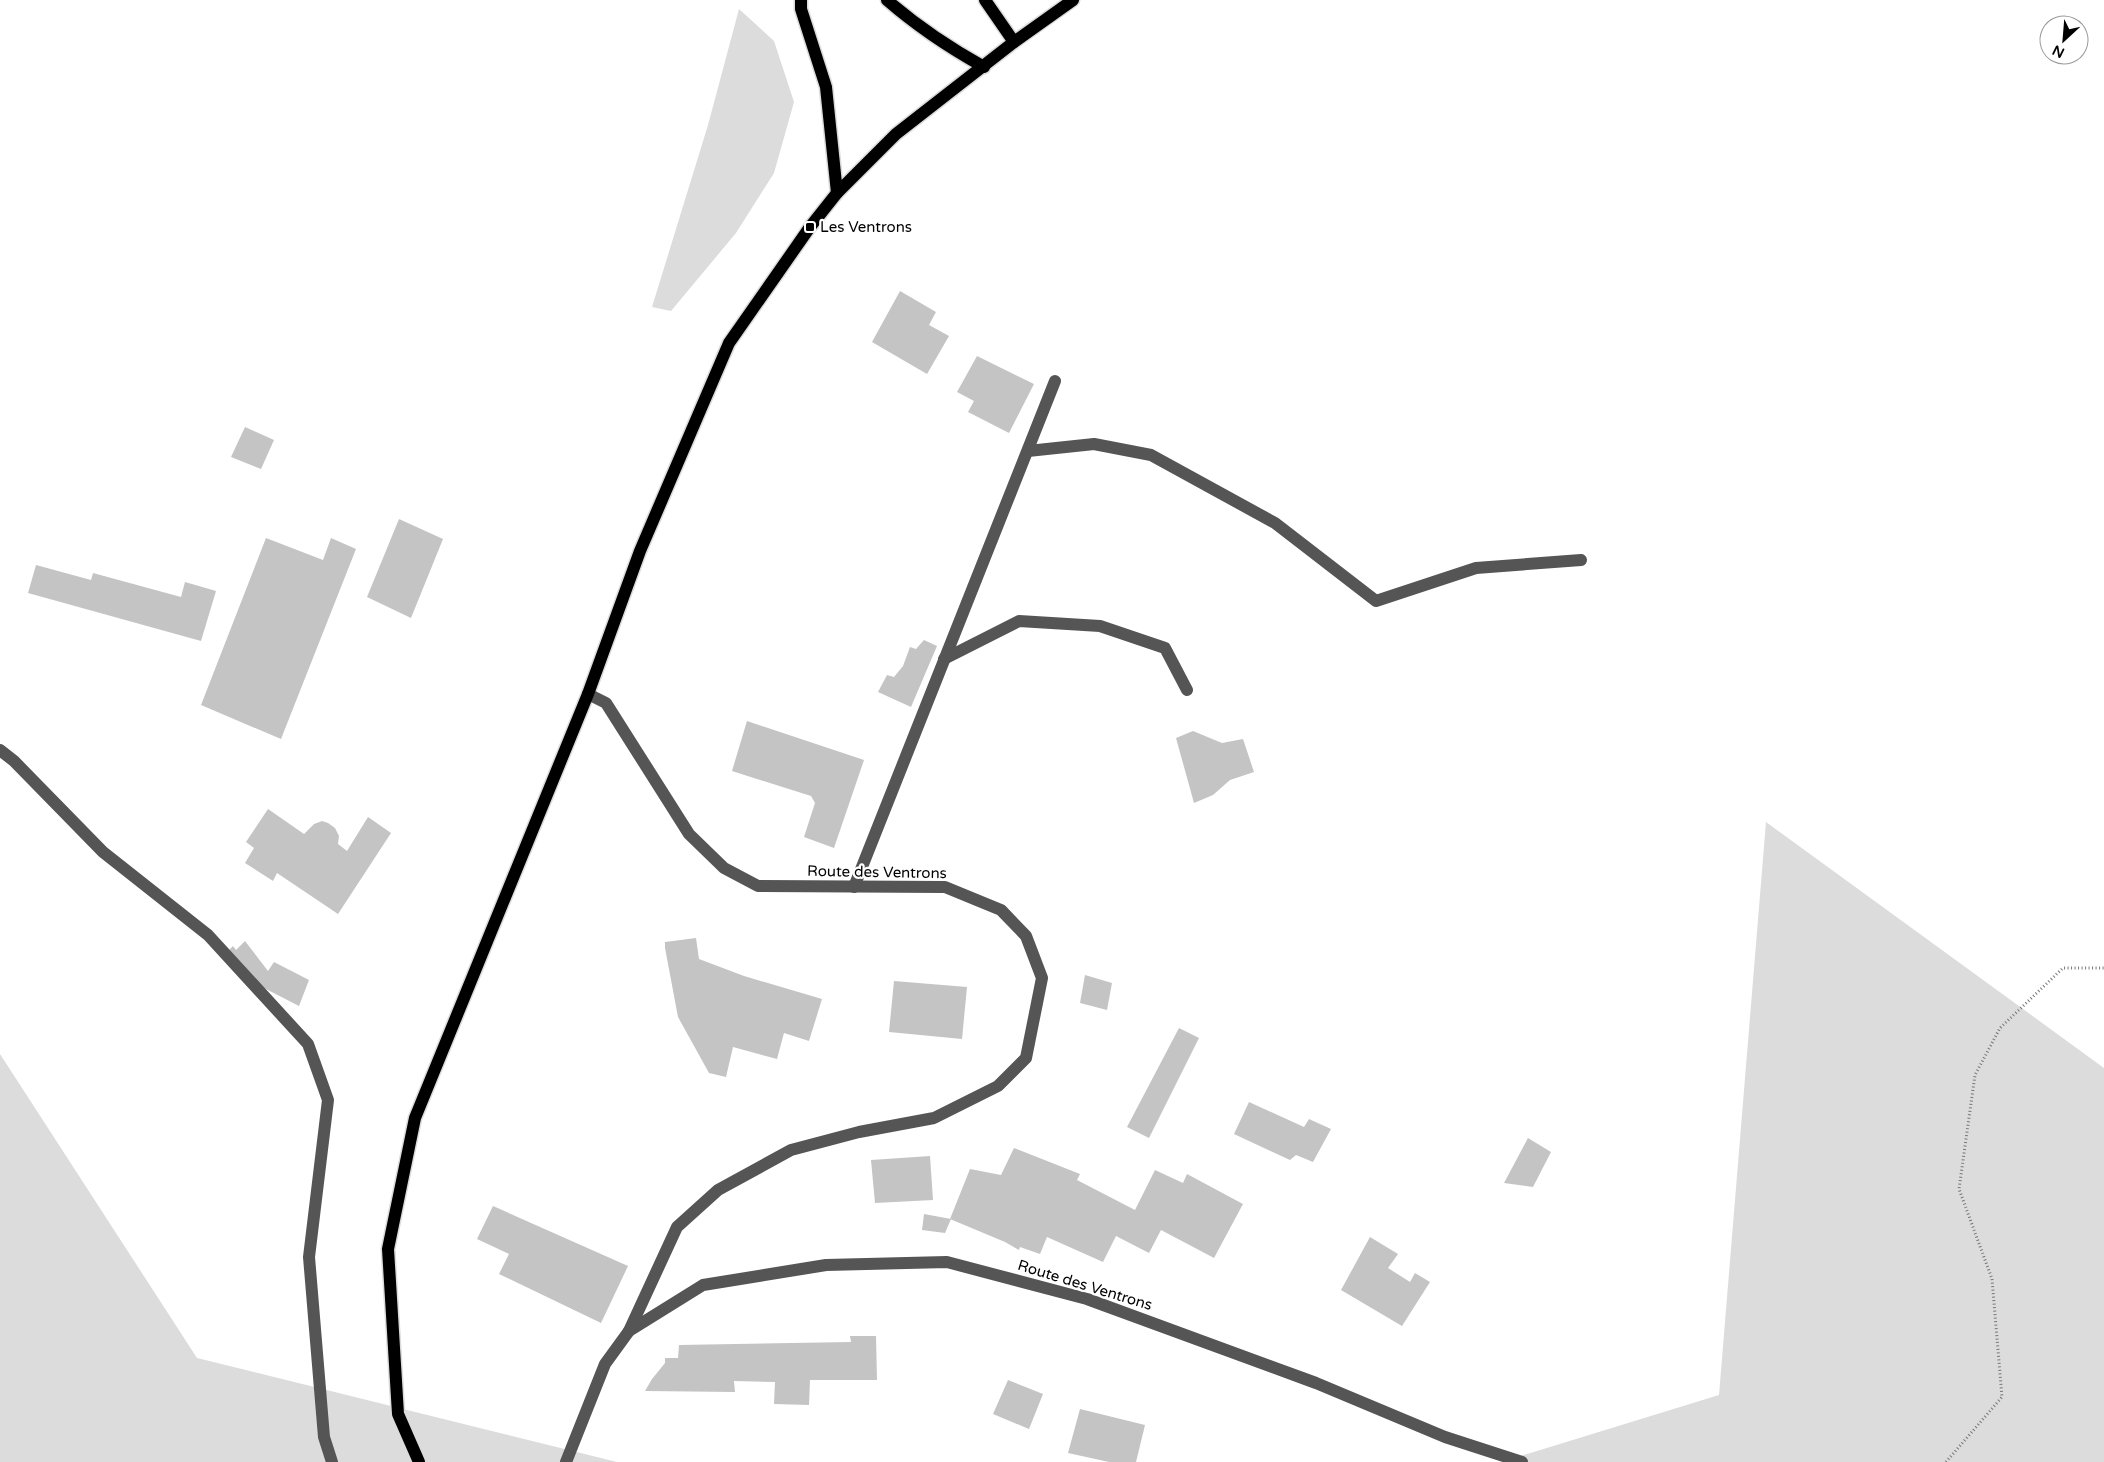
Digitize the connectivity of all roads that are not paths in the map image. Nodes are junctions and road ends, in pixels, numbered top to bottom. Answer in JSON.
{"nodes":[{"id":1,"x":801,"y":0,"type":"edge"},
{"id":2,"x":887,"y":0,"type":"edge"},
{"id":3,"x":985,"y":0,"type":"edge"},
{"id":4,"x":1072,"y":0,"type":"edge"},
{"id":5,"x":1014,"y":42,"type":"junction"},
{"id":6,"x":984,"y":67,"type":"junction"},
{"id":7,"x":837,"y":193,"type":"junction"},
{"id":8,"x":1055,"y":381,"type":"dead end"},
{"id":9,"x":1028,"y":451,"type":"junction"},
{"id":10,"x":1581,"y":560,"type":"dead end"},
{"id":11,"x":944,"y":659,"type":"junction"},
{"id":12,"x":1187,"y":690,"type":"dead end"},
{"id":13,"x":588,"y":694,"type":"junction"},
{"id":14,"x":0,"y":750,"type":"edge"},
{"id":15,"x":854,"y":888,"type":"junction"},
{"id":16,"x":629,"y":1331,"type":"junction"},
{"id":17,"x":332,"y":1462,"type":"edge"},
{"id":18,"x":419,"y":1462,"type":"edge"},
{"id":19,"x":566,"y":1462,"type":"edge"},
{"id":20,"x":1522,"y":1462,"type":"edge"}],
"edges":[{"from":1,"to":7,"type":"main road"},
{"from":2,"to":6,"type":"main road"},
{"from":3,"to":5,"type":"main road"},
{"from":4,"to":5,"type":"main road"},
{"from":5,"to":6,"type":"main road"},
{"from":6,"to":7,"type":"main road"},
{"from":7,"to":13,"type":"main road"},
{"from":8,"to":9,"type":"street"},
{"from":9,"to":10,"type":"street"},
{"from":9,"to":11,"type":"street"},
{"from":11,"to":12,"type":"street"},
{"from":11,"to":15,"type":"street"},
{"from":13,"to":15,"type":"street","name":"Route des Ventrons"},
{"from":13,"to":18,"type":"main road"},
{"from":14,"to":17,"type":"street"},
{"from":15,"to":16,"type":"street","name":"Route des Ventrons"},
{"from":16,"to":19,"type":"street","name":"Route des Ventrons"},
{"from":16,"to":20,"type":"street","name":"Route des Ventrons"}]}
